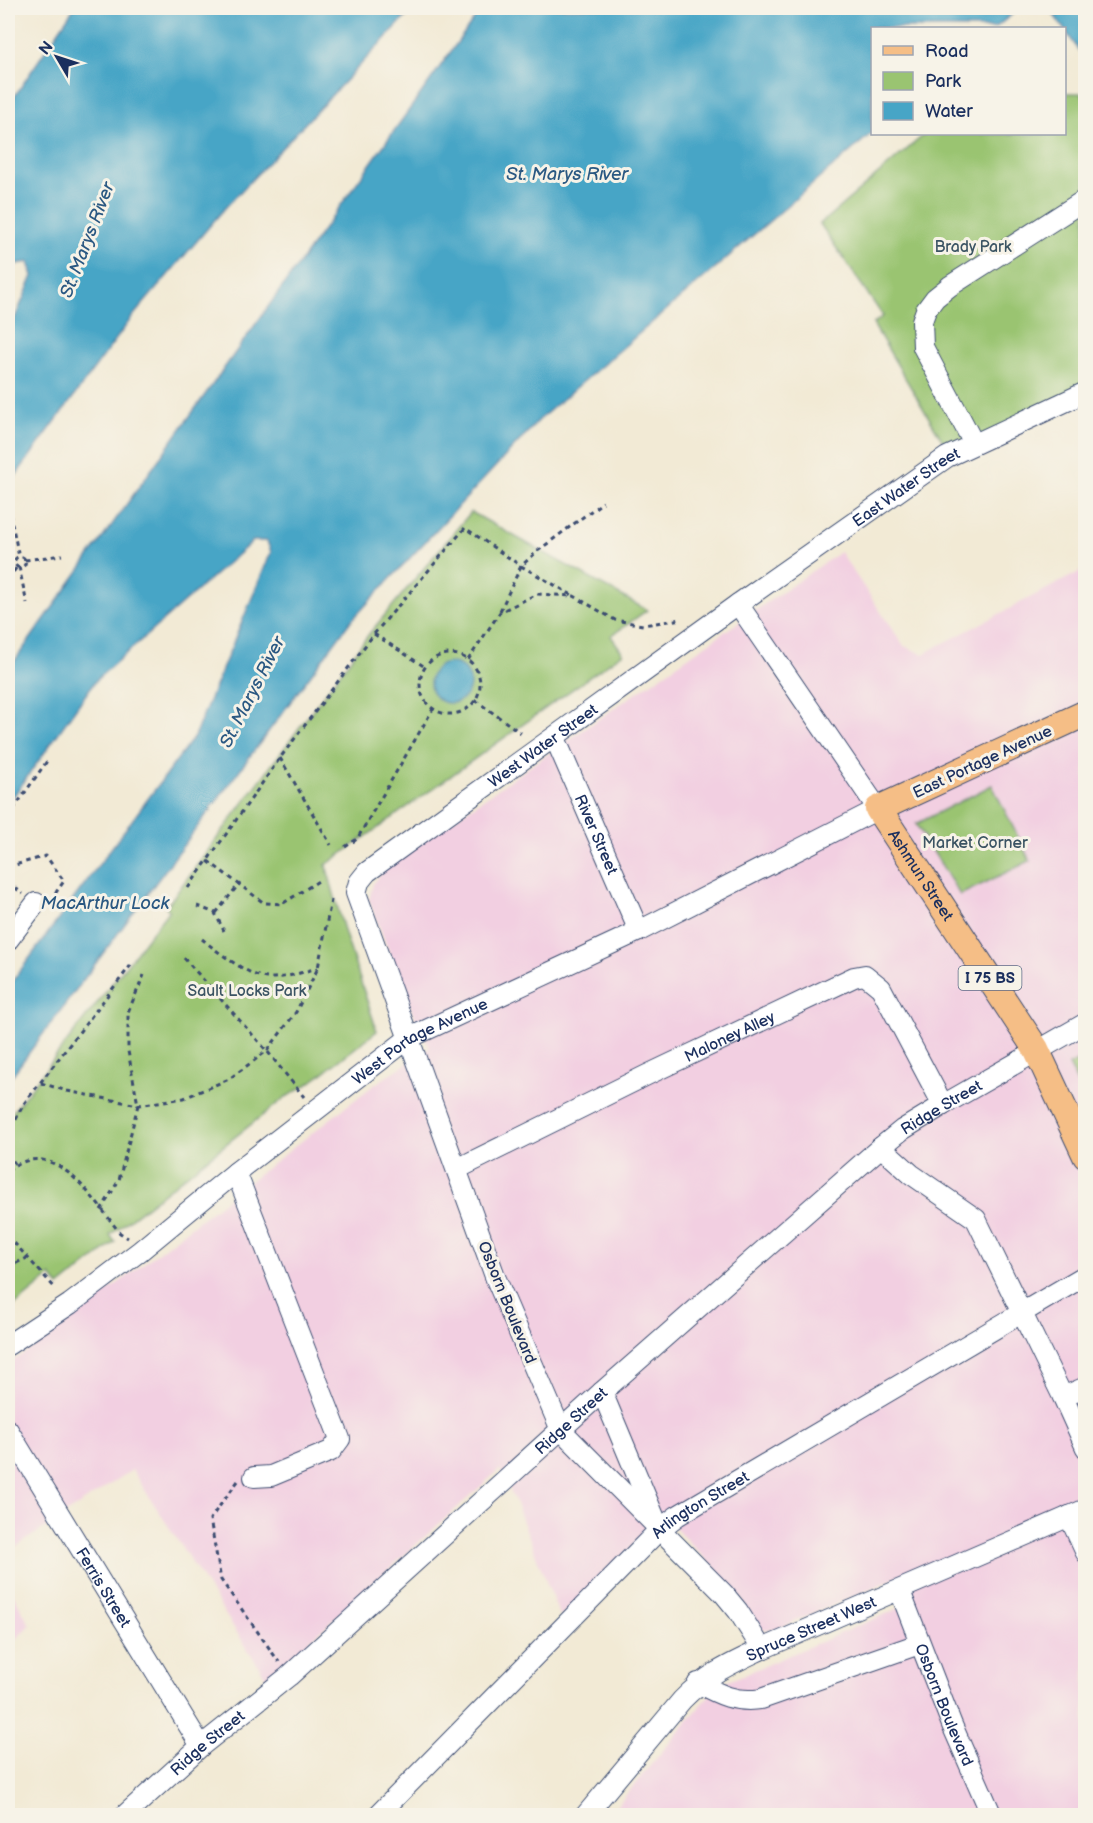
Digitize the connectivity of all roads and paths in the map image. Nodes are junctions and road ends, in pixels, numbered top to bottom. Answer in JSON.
{"nodes":[{"id":1,"x":1086,"y":199,"type":"edge"},
{"id":2,"x":1086,"y":392,"type":"edge"},
{"id":3,"x":974,"y":444,"type":"junction"},
{"id":4,"x":603,"y":502,"type":"dead end"},
{"id":5,"x":10,"y":514,"type":"dead end"},
{"id":6,"x":8,"y":554,"type":"edge"},
{"id":7,"x":62,"y":555,"type":"dead end"},
{"id":8,"x":17,"y":558,"type":"junction"},
{"id":9,"x":25,"y":560,"type":"junction"},
{"id":10,"x":521,"y":566,"type":"junction"},
{"id":11,"x":18,"y":567,"type":"junction"},
{"id":12,"x":8,"y":579,"type":"edge"},
{"id":13,"x":574,"y":596,"type":"junction"},
{"id":14,"x":27,"y":604,"type":"dead end"},
{"id":15,"x":738,"y":604,"type":"junction"},
{"id":16,"x":500,"y":612,"type":"junction"},
{"id":17,"x":682,"y":619,"type":"dead end"},
{"id":18,"x":374,"y":634,"type":"junction"},
{"id":19,"x":468,"y":660,"type":"junction"},
{"id":20,"x":425,"y":668,"type":"junction"},
{"id":21,"x":475,"y":700,"type":"junction"},
{"id":22,"x":433,"y":709,"type":"junction"},
{"id":23,"x":1086,"y":713,"type":"edge"},
{"id":24,"x":521,"y":733,"type":"dead end"},
{"id":25,"x":555,"y":738,"type":"junction"},
{"id":26,"x":280,"y":758,"type":"junction"},
{"id":27,"x":47,"y":761,"type":"dead end"},
{"id":28,"x":878,"y":809,"type":"junction"},
{"id":29,"x":8,"y":817,"type":"edge"},
{"id":30,"x":332,"y":845,"type":"dead end"},
{"id":31,"x":345,"y":847,"type":"dead end"},
{"id":32,"x":208,"y":861,"type":"junction"},
{"id":33,"x":8,"y":867,"type":"edge"},
{"id":34,"x":320,"y":880,"type":"dead end"},
{"id":35,"x":238,"y":884,"type":"junction"},
{"id":36,"x":188,"y":888,"type":"dead end"},
{"id":37,"x":356,"y":893,"type":"joint"},
{"id":38,"x":331,"y":900,"type":"dead end"},
{"id":39,"x":43,"y":902,"type":"joint"},
{"id":40,"x":197,"y":906,"type":"dead end"},
{"id":41,"x":215,"y":913,"type":"junction"},
{"id":42,"x":224,"y":931,"type":"dead end"},
{"id":43,"x":639,"y":931,"type":"junction"},
{"id":44,"x":202,"y":939,"type":"dead end"},
{"id":45,"x":8,"y":940,"type":"edge"},
{"id":46,"x":184,"y":958,"type":"dead end"},
{"id":47,"x":131,"y":965,"type":"dead end"},
{"id":48,"x":318,"y":968,"type":"junction"},
{"id":49,"x":144,"y":975,"type":"dead end"},
{"id":50,"x":1086,"y":1023,"type":"edge"},
{"id":51,"x":409,"y":1038,"type":"junction"},
{"id":52,"x":1036,"y":1049,"type":"junction"},
{"id":53,"x":267,"y":1051,"type":"junction"},
{"id":54,"x":41,"y":1083,"type":"junction"},
{"id":55,"x":304,"y":1097,"type":"dead end"},
{"id":56,"x":138,"y":1105,"type":"junction"},
{"id":57,"x":943,"y":1105,"type":"junction"},
{"id":58,"x":8,"y":1136,"type":"edge"},
{"id":59,"x":881,"y":1147,"type":"junction"},
{"id":60,"x":8,"y":1153,"type":"edge"},
{"id":61,"x":1086,"y":1156,"type":"edge"},
{"id":62,"x":15,"y":1164,"type":"junction"},
{"id":63,"x":458,"y":1169,"type":"junction"},
{"id":64,"x":8,"y":1171,"type":"edge"},
{"id":65,"x":236,"y":1172,"type":"junction"},
{"id":66,"x":101,"y":1210,"type":"junction"},
{"id":67,"x":8,"y":1236,"type":"edge"},
{"id":68,"x":132,"y":1241,"type":"dead end"},
{"id":69,"x":27,"y":1258,"type":"junction"},
{"id":70,"x":8,"y":1267,"type":"edge"},
{"id":71,"x":1086,"y":1275,"type":"edge"},
{"id":72,"x":56,"y":1289,"type":"dead end"},
{"id":73,"x":1021,"y":1313,"type":"junction"},
{"id":74,"x":8,"y":1345,"type":"edge"},
{"id":75,"x":1086,"y":1387,"type":"edge"},
{"id":76,"x":603,"y":1392,"type":"junction"},
{"id":77,"x":1063,"y":1397,"type":"junction"},
{"id":78,"x":8,"y":1430,"type":"edge"},
{"id":79,"x":561,"y":1430,"type":"junction"},
{"id":80,"x":1086,"y":1448,"type":"edge"},
{"id":81,"x":254,"y":1477,"type":"joint"},
{"id":82,"x":1077,"y":1512,"type":"edge"},
{"id":83,"x":660,"y":1529,"type":"junction"},
{"id":84,"x":1086,"y":1553,"type":"edge"},
{"id":85,"x":900,"y":1590,"type":"junction"},
{"id":86,"x":919,"y":1644,"type":"junction"},
{"id":87,"x":762,"y":1649,"type":"junction"},
{"id":88,"x":289,"y":1676,"type":"junction"},
{"id":89,"x":698,"y":1683,"type":"junction"},
{"id":90,"x":201,"y":1746,"type":"junction"},
{"id":91,"x":124,"y":1815,"type":"edge"},
{"id":92,"x":377,"y":1815,"type":"edge"},
{"id":93,"x":585,"y":1815,"type":"edge"},
{"id":94,"x":990,"y":1815,"type":"edge"}],
"edges":[{"from":1,"to":3,"type":"street"},
{"from":2,"to":3,"type":"street","name":"East Water Street"},
{"from":3,"to":15,"type":"street","name":"East Water Street"},
{"from":4,"to":10,"type":"path"},
{"from":5,"to":8,"type":"path"},
{"from":6,"to":8,"type":"path"},
{"from":7,"to":9,"type":"path"},
{"from":8,"to":9,"type":"path"},
{"from":8,"to":11,"type":"path"},
{"from":9,"to":11,"type":"path"},
{"from":10,"to":13,"type":"path"},
{"from":10,"to":16,"type":"path"},
{"from":10,"to":18,"type":"path"},
{"from":11,"to":12,"type":"path"},
{"from":11,"to":14,"type":"path"},
{"from":13,"to":16,"type":"path"},
{"from":13,"to":17,"type":"path"},
{"from":15,"to":25,"type":"street","name":"West Water Street"},
{"from":15,"to":28,"type":"street","name":"Ashmun Street"},
{"from":16,"to":19,"type":"path"},
{"from":18,"to":20,"type":"path"},
{"from":18,"to":26,"type":"path"},
{"from":19,"to":20,"type":"path"},
{"from":19,"to":21,"type":"path"},
{"from":20,"to":22,"type":"path"},
{"from":21,"to":22,"type":"path"},
{"from":21,"to":24,"type":"path"},
{"from":22,"to":31,"type":"path"},
{"from":23,"to":28,"type":"main road","name":"East Portage Avenue"},
{"from":25,"to":37,"type":"street","name":"West Water Street"},
{"from":25,"to":43,"type":"street","name":"River Street"},
{"from":26,"to":30,"type":"path"},
{"from":26,"to":32,"type":"path"},
{"from":27,"to":29,"type":"path"},
{"from":28,"to":43,"type":"street","name":"West Portage Avenue"},
{"from":28,"to":52,"type":"main road","name":"Ashmun Street","number":"I 75 BS"},
{"from":32,"to":35,"type":"path"},
{"from":32,"to":36,"type":"path"},
{"from":33,"to":39,"type":"path"},
{"from":34,"to":35,"type":"path"},
{"from":35,"to":41,"type":"path"},
{"from":37,"to":51,"type":"street","name":"Osborn Boulevard"},
{"from":38,"to":48,"type":"path"},
{"from":39,"to":45,"type":"street"},
{"from":40,"to":41,"type":"path"},
{"from":41,"to":42,"type":"path"},
{"from":43,"to":51,"type":"street","name":"West Portage Avenue"},
{"from":44,"to":48,"type":"path"},
{"from":46,"to":53,"type":"path"},
{"from":47,"to":54,"type":"path"},
{"from":48,"to":53,"type":"path"},
{"from":49,"to":56,"type":"path"},
{"from":50,"to":52,"type":"street","name":"Ridge Street"},
{"from":51,"to":63,"type":"street","name":"Osborn Boulevard"},
{"from":51,"to":65,"type":"street","name":"West Portage Avenue"},
{"from":52,"to":57,"type":"street","name":"Ridge Street"},
{"from":52,"to":61,"type":"main road","name":"Ashmun Street","number":"I 75 BS"},
{"from":53,"to":55,"type":"path"},
{"from":53,"to":56,"type":"path"},
{"from":54,"to":56,"type":"path"},
{"from":54,"to":58,"type":"path"},
{"from":56,"to":66,"type":"path"},
{"from":57,"to":59,"type":"street","name":"Ridge Street"},
{"from":57,"to":63,"type":"street","name":"Maloney Alley"},
{"from":59,"to":73,"type":"street"},
{"from":59,"to":76,"type":"street","name":"Ridge Street"},
{"from":60,"to":62,"type":"path"},
{"from":62,"to":64,"type":"path"},
{"from":62,"to":66,"type":"path"},
{"from":63,"to":79,"type":"street","name":"Osborn Boulevard"},
{"from":65,"to":74,"type":"street","name":"West Portage Avenue"},
{"from":65,"to":81,"type":"street"},
{"from":66,"to":68,"type":"path"},
{"from":67,"to":69,"type":"path"},
{"from":69,"to":70,"type":"path"},
{"from":69,"to":72,"type":"path"},
{"from":71,"to":73,"type":"street","name":"Arlington Street"},
{"from":73,"to":77,"type":"street"},
{"from":73,"to":83,"type":"street","name":"Arlington Street"},
{"from":75,"to":77,"type":"street"},
{"from":76,"to":79,"type":"street","name":"Ridge Street"},
{"from":76,"to":83,"type":"street"},
{"from":77,"to":80,"type":"street"},
{"from":78,"to":90,"type":"street","name":"Ferris Street"},
{"from":79,"to":83,"type":"street","name":"Osborn Boulevard"},
{"from":79,"to":88,"type":"street","name":"Ridge Street"},
{"from":81,"to":88,"type":"path"},
{"from":82,"to":84,"type":"street"},
{"from":82,"to":85,"type":"street","name":"Spruce Street West"},
{"from":83,"to":87,"type":"street","name":"Osborn Boulevard"},
{"from":83,"to":92,"type":"street","name":"Arlington Street"},
{"from":85,"to":86,"type":"street","name":"Osborn Boulevard"},
{"from":85,"to":87,"type":"street","name":"Spruce Street West"},
{"from":86,"to":89,"type":"street"},
{"from":86,"to":94,"type":"street","name":"Osborn Boulevard"},
{"from":87,"to":89,"type":"street","name":"Spruce Street West"},
{"from":88,"to":90,"type":"street","name":"Ridge Street"},
{"from":89,"to":93,"type":"street","name":"Spruce Street West"},
{"from":90,"to":91,"type":"street","name":"Ridge Street"}]}
